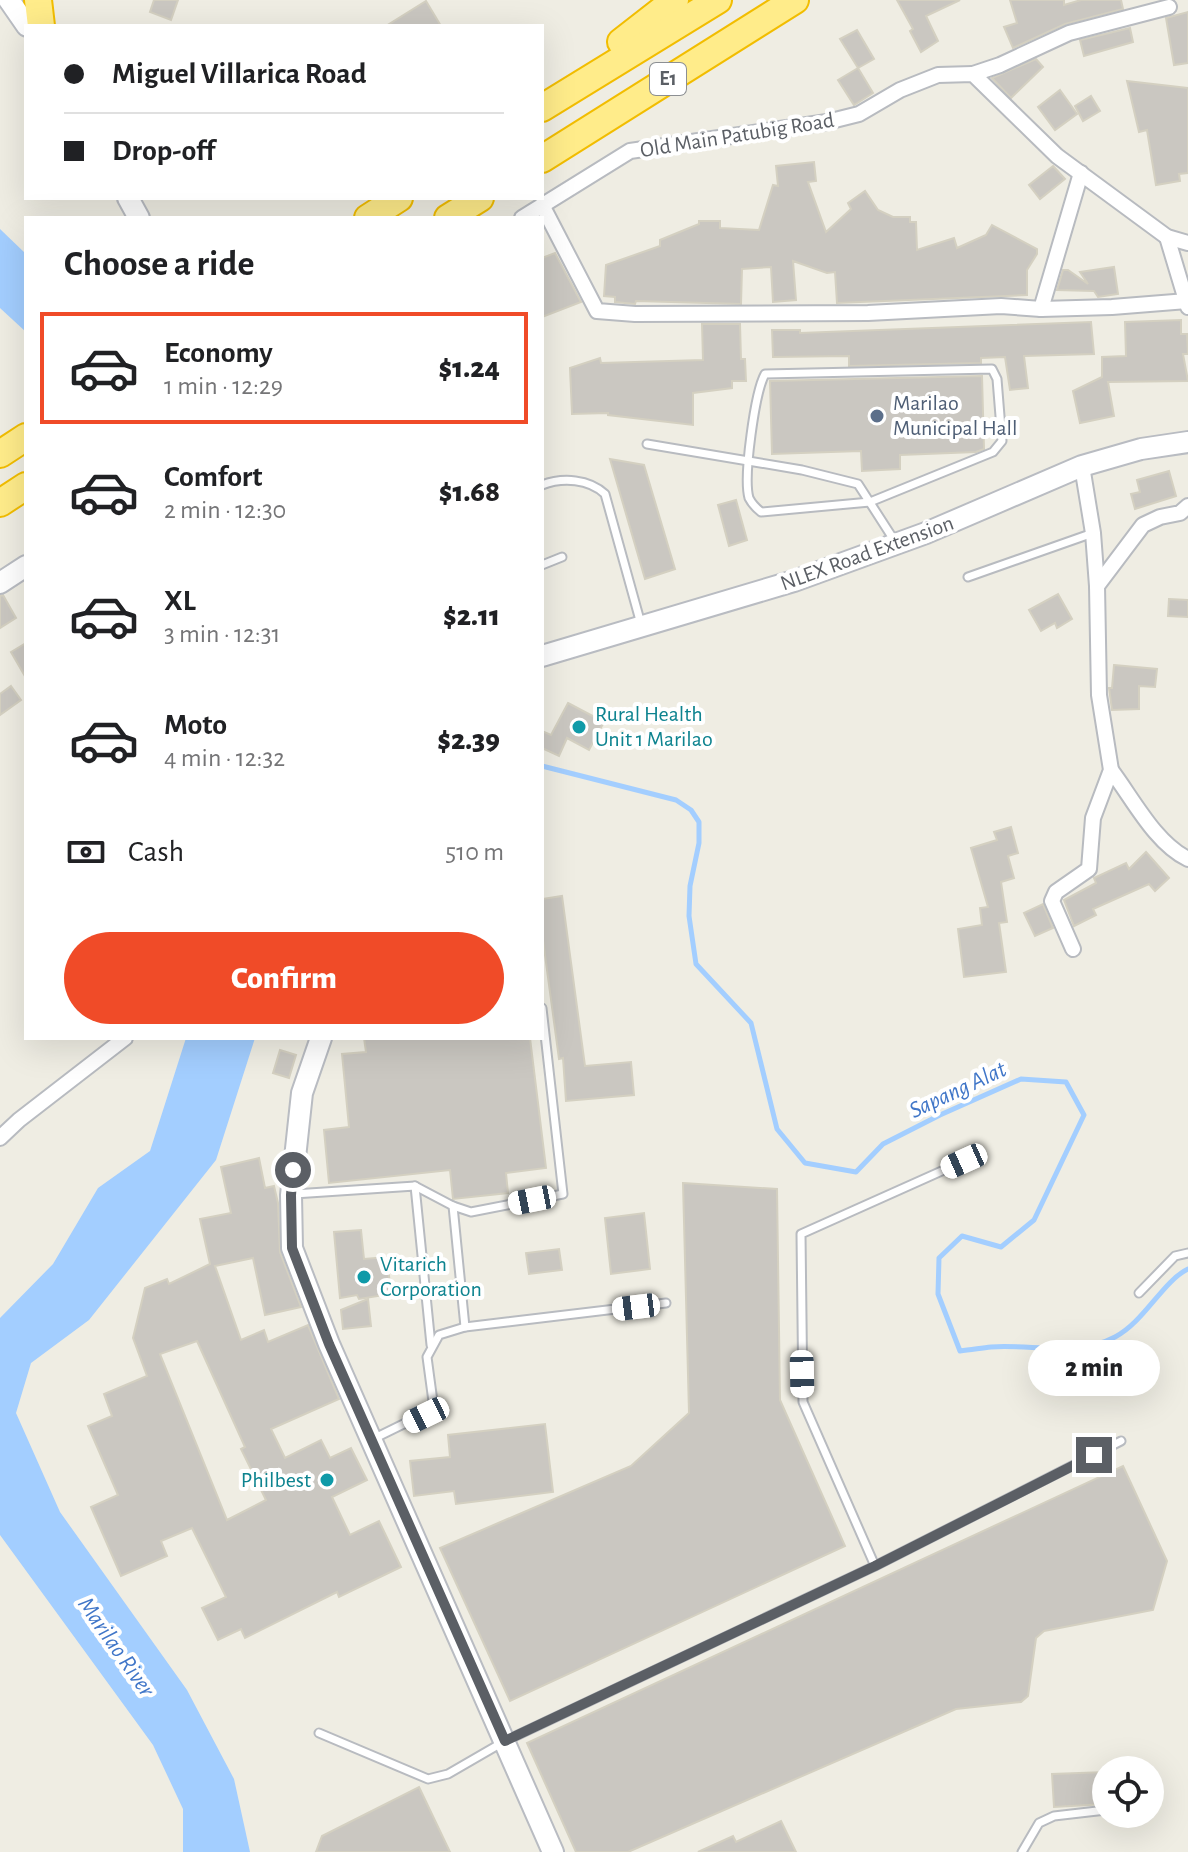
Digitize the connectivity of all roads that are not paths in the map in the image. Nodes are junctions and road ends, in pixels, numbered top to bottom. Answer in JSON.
{"nodes":[{"id":1,"x":9,"y":0,"type":"edge"},
{"id":2,"x":38,"y":0,"type":"edge"},
{"id":3,"x":675,"y":0,"type":"edge"},
{"id":4,"x":718,"y":0,"type":"edge"},
{"id":5,"x":795,"y":0,"type":"edge"},
{"id":6,"x":1169,"y":7,"type":"dead end"},
{"id":7,"x":26,"y":24,"type":"edge"},
{"id":8,"x":41,"y":24,"type":"edge"},
{"id":9,"x":973,"y":74,"type":"junction"},
{"id":10,"x":544,"y":104,"type":"edge"},
{"id":11,"x":544,"y":105,"type":"edge"},
{"id":12,"x":544,"y":158,"type":"edge"},
{"id":13,"x":1081,"y":173,"type":"junction"},
{"id":14,"x":396,"y":200,"type":"edge"},
{"id":15,"x":477,"y":200,"type":"edge"},
{"id":16,"x":542,"y":205,"type":"junction"},
{"id":17,"x":371,"y":216,"type":"edge"},
{"id":18,"x":451,"y":216,"type":"edge"},
{"id":19,"x":525,"y":216,"type":"edge"},
{"id":20,"x":1167,"y":237,"type":"junction"},
{"id":21,"x":1188,"y":243,"type":"edge"},
{"id":22,"x":1187,"y":304,"type":"edge"},
{"id":23,"x":1041,"y":309,"type":"junction"},
{"id":24,"x":24,"y":438,"type":"edge"},
{"id":25,"x":1188,"y":442,"type":"edge"},
{"id":26,"x":647,"y":444,"type":"dead end"},
{"id":27,"x":0,"y":454,"type":"edge"},
{"id":28,"x":747,"y":461,"type":"junction"},
{"id":29,"x":1082,"y":466,"type":"junction"},
{"id":30,"x":544,"y":484,"type":"edge"},
{"id":31,"x":870,"y":502,"type":"junction"},
{"id":32,"x":1188,"y":506,"type":"edge"},
{"id":33,"x":1093,"y":533,"type":"junction"},
{"id":34,"x":897,"y":544,"type":"junction"},
{"id":35,"x":562,"y":557,"type":"dead end"},
{"id":36,"x":544,"y":564,"type":"edge"},
{"id":37,"x":24,"y":567,"type":"edge"},
{"id":38,"x":968,"y":577,"type":"dead end"},
{"id":39,"x":0,"y":583,"type":"edge"},
{"id":40,"x":1097,"y":586,"type":"junction"},
{"id":41,"x":642,"y":627,"type":"junction"},
{"id":42,"x":544,"y":655,"type":"edge"},
{"id":43,"x":1111,"y":770,"type":"junction"},
{"id":44,"x":1188,"y":859,"type":"edge"},
{"id":45,"x":1073,"y":949,"type":"dead end"},
{"id":46,"x":544,"y":1026,"type":"edge"},
{"id":47,"x":122,"y":1040,"type":"edge"},
{"id":48,"x":320,"y":1040,"type":"edge"},
{"id":49,"x":0,"y":1138,"type":"edge"},
{"id":50,"x":964,"y":1161,"type":"dead end"},
{"id":51,"x":415,"y":1186,"type":"junction"},
{"id":52,"x":291,"y":1195,"type":"junction"},
{"id":53,"x":453,"y":1206,"type":"junction"},
{"id":54,"x":1188,"y":1253,"type":"edge"},
{"id":55,"x":1139,"y":1293,"type":"dead end"},
{"id":56,"x":666,"y":1303,"type":"dead end"},
{"id":57,"x":465,"y":1327,"type":"junction"},
{"id":58,"x":431,"y":1345,"type":"junction"},
{"id":59,"x":371,"y":1440,"type":"junction"},
{"id":60,"x":1121,"y":1441,"type":"dead end"},
{"id":61,"x":875,"y":1566,"type":"junction"},
{"id":62,"x":319,"y":1733,"type":"dead end"},
{"id":63,"x":505,"y":1741,"type":"junction"},
{"id":64,"x":1092,"y":1812,"type":"edge"},
{"id":65,"x":553,"y":1852,"type":"edge"},
{"id":66,"x":1022,"y":1852,"type":"edge"}],
"edges":[{"from":1,"to":7,"type":"main road"},
{"from":2,"to":8,"type":"highway"},
{"from":3,"to":10,"type":"highway"},
{"from":4,"to":11,"type":"highway","number":"E1"},
{"from":5,"to":12,"type":"highway","number":"E1"},
{"from":6,"to":9,"type":"street","name":"Old Main Patubig Road"},
{"from":9,"to":13,"type":"street"},
{"from":9,"to":16,"type":"street","name":"Old Main Patubig Road"},
{"from":13,"to":20,"type":"street"},
{"from":13,"to":23,"type":"street"},
{"from":14,"to":17,"type":"highway"},
{"from":15,"to":18,"type":"highway"},
{"from":16,"to":19,"type":"street","name":"Old Main Patubig Road"},
{"from":16,"to":23,"type":"street"},
{"from":20,"to":21,"type":"street"},
{"from":20,"to":22,"type":"street"},
{"from":22,"to":23,"type":"street"},
{"from":24,"to":27,"type":"highway"},
{"from":25,"to":29,"type":"main road","name":"NLEX Road Extension"},
{"from":26,"to":28,"type":"lane"},
{"from":28,"to":31,"type":"lane"},
{"from":28,"to":31,"type":"lane"},
{"from":28,"to":31,"type":"lane"},
{"from":29,"to":33,"type":"street"},
{"from":29,"to":34,"type":"main road","name":"NLEX Road Extension"},
{"from":30,"to":41,"type":"lane"},
{"from":31,"to":34,"type":"lane"},
{"from":32,"to":40,"type":"street"},
{"from":33,"to":38,"type":"lane"},
{"from":33,"to":40,"type":"street"},
{"from":34,"to":41,"type":"main road","name":"NLEX Road Extension"},
{"from":35,"to":36,"type":"lane"},
{"from":37,"to":39,"type":"main road"},
{"from":40,"to":43,"type":"street"},
{"from":41,"to":42,"type":"main road","name":"NLEX Road Extension"},
{"from":43,"to":44,"type":"street"},
{"from":43,"to":45,"type":"street"},
{"from":46,"to":53,"type":"lane"},
{"from":47,"to":49,"type":"street"},
{"from":48,"to":52,"type":"main road"},
{"from":50,"to":61,"type":"lane"},
{"from":51,"to":52,"type":"lane"},
{"from":51,"to":53,"type":"lane"},
{"from":51,"to":58,"type":"lane"},
{"from":52,"to":59,"type":"main road"},
{"from":53,"to":57,"type":"lane"},
{"from":54,"to":55,"type":"lane"},
{"from":56,"to":57,"type":"lane"},
{"from":57,"to":58,"type":"lane"},
{"from":58,"to":59,"type":"lane"},
{"from":59,"to":63,"type":"main road"},
{"from":60,"to":61,"type":"lane"},
{"from":61,"to":63,"type":"lane"},
{"from":62,"to":63,"type":"lane"},
{"from":63,"to":65,"type":"main road"},
{"from":64,"to":66,"type":"lane"}]}
